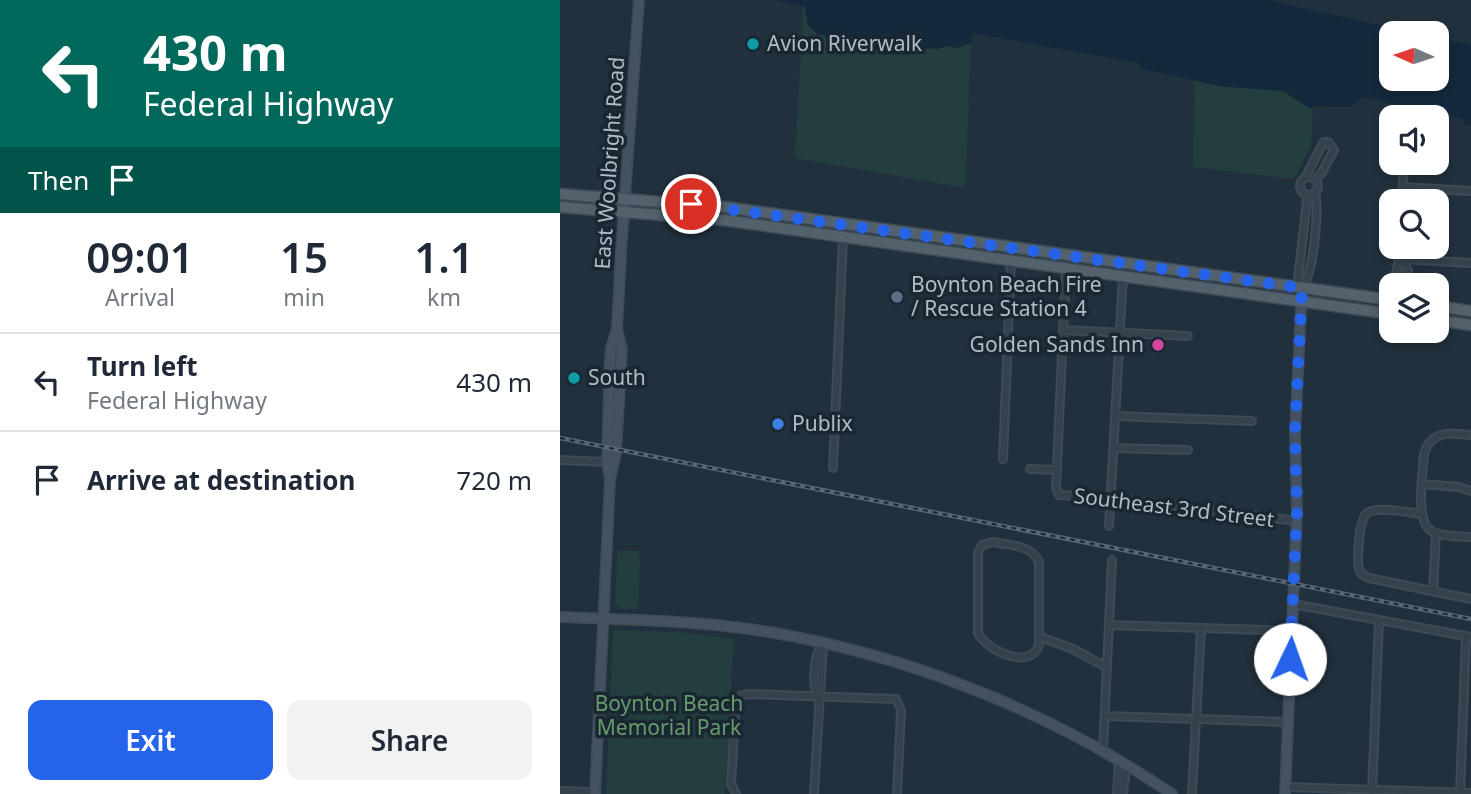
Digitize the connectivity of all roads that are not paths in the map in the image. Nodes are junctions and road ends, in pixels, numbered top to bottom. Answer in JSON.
{"nodes":[{"id":1,"x":639,"y":0,"type":"edge"},
{"id":2,"x":1404,"y":175,"type":"edge"},
{"id":3,"x":1305,"y":178,"type":"junction"},
{"id":4,"x":1314,"y":179,"type":"junction"},
{"id":5,"x":1403,"y":187,"type":"joint"},
{"id":6,"x":1471,"y":191,"type":"edge"},
{"id":7,"x":1315,"y":192,"type":"junction"},
{"id":8,"x":560,"y":194,"type":"edge"},
{"id":9,"x":1306,"y":194,"type":"junction"},
{"id":10,"x":624,"y":199,"type":"junction"},
{"id":11,"x":560,"y":207,"type":"edge"},
{"id":12,"x":623,"y":212,"type":"junction"},
{"id":13,"x":845,"y":224,"type":"junction"},
{"id":14,"x":858,"y":226,"type":"junction"},
{"id":15,"x":838,"y":236,"type":"junction"},
{"id":16,"x":1401,"y":259,"type":"junction"},
{"id":17,"x":1011,"y":260,"type":"junction"},
{"id":18,"x":1121,"y":263,"type":"junction"},
{"id":19,"x":1471,"y":263,"type":"edge"},
{"id":20,"x":1066,"y":268,"type":"junction"},
{"id":21,"x":1189,"y":271,"type":"junction"},
{"id":22,"x":1395,"y":273,"type":"edge"},
{"id":23,"x":1408,"y":273,"type":"edge"},
{"id":24,"x":1111,"y":275,"type":"junction"},
{"id":25,"x":1123,"y":276,"type":"junction"},
{"id":26,"x":1302,"y":288,"type":"junction"},
{"id":27,"x":1379,"y":298,"type":"edge"},
{"id":28,"x":1300,"y":301,"type":"junction"},
{"id":29,"x":1449,"y":308,"type":"edge"},
{"id":30,"x":1379,"y":311,"type":"edge"},
{"id":31,"x":1471,"y":311,"type":"edge"},
{"id":32,"x":1449,"y":322,"type":"edge"},
{"id":33,"x":1471,"y":325,"type":"edge"},
{"id":34,"x":617,"y":329,"type":"junction"},
{"id":35,"x":1063,"y":330,"type":"junction"},
{"id":36,"x":1119,"y":334,"type":"junction"},
{"id":37,"x":1188,"y":336,"type":"dead end"},
{"id":38,"x":1116,"y":415,"type":"junction"},
{"id":39,"x":1252,"y":421,"type":"dead end"},
{"id":40,"x":1471,"y":435,"type":"edge"},
{"id":41,"x":1114,"y":448,"type":"junction"},
{"id":42,"x":1188,"y":450,"type":"dead end"},
{"id":43,"x":1003,"y":459,"type":"dead end"},
{"id":44,"x":560,"y":460,"type":"edge"},
{"id":45,"x":607,"y":461,"type":"junction"},
{"id":46,"x":833,"y":468,"type":"dead end"},
{"id":47,"x":1030,"y":469,"type":"dead end"},
{"id":48,"x":1057,"y":470,"type":"junction"},
{"id":49,"x":610,"y":480,"type":"junction"},
{"id":50,"x":1422,"y":484,"type":"junction"},
{"id":51,"x":1471,"y":491,"type":"edge"},
{"id":52,"x":1111,"y":498,"type":"junction"},
{"id":53,"x":1421,"y":513,"type":"junction"},
{"id":54,"x":1297,"y":521,"type":"junction"},
{"id":55,"x":1109,"y":526,"type":"dead end"},
{"id":56,"x":1436,"y":533,"type":"junction"},
{"id":57,"x":1471,"y":537,"type":"edge"},
{"id":58,"x":1112,"y":560,"type":"dead end"},
{"id":59,"x":1433,"y":591,"type":"junction"},
{"id":60,"x":1471,"y":599,"type":"edge"},
{"id":61,"x":1293,"y":604,"type":"junction"},
{"id":62,"x":560,"y":617,"type":"edge"},
{"id":63,"x":604,"y":619,"type":"junction"},
{"id":64,"x":1380,"y":621,"type":"junction"},
{"id":65,"x":1109,"y":625,"type":"junction"},
{"id":66,"x":1201,"y":628,"type":"junction"},
{"id":67,"x":1292,"y":631,"type":"junction"},
{"id":68,"x":1040,"y":637,"type":"junction"},
{"id":69,"x":1469,"y":637,"type":"edge"},
{"id":70,"x":823,"y":643,"type":"junction"},
{"id":71,"x":1106,"y":667,"type":"junction"},
{"id":72,"x":818,"y":695,"type":"junction"},
{"id":73,"x":1105,"y":716,"type":"junction"},
{"id":74,"x":1196,"y":719,"type":"junction"},
{"id":75,"x":1288,"y":722,"type":"junction"},
{"id":76,"x":1103,"y":750,"type":"junction"},
{"id":77,"x":1123,"y":762,"type":"junction"},
{"id":78,"x":1285,"y":790,"type":"edge"},
{"id":79,"x":560,"y":791,"type":"edge"},
{"id":80,"x":1372,"y":791,"type":"edge"},
{"id":81,"x":595,"y":793,"type":"edge"},
{"id":82,"x":1460,"y":793,"type":"edge"},
{"id":83,"x":1471,"y":793,"type":"edge"},
{"id":84,"x":736,"y":794,"type":"edge"},
{"id":85,"x":814,"y":794,"type":"edge"},
{"id":86,"x":897,"y":794,"type":"edge"},
{"id":87,"x":1117,"y":794,"type":"edge"},
{"id":88,"x":1123,"y":794,"type":"edge"},
{"id":89,"x":1172,"y":794,"type":"edge"},
{"id":90,"x":1192,"y":794,"type":"edge"}],
"edges":[{"from":1,"to":10,"type":"street","name":"East Woolbright Road"},
{"from":2,"to":5,"type":"street"},
{"from":3,"to":4,"type":"street"},
{"from":3,"to":4,"type":"street"},
{"from":3,"to":9,"type":"street"},
{"from":4,"to":7,"type":"street"},
{"from":5,"to":6,"type":"street"},
{"from":7,"to":9,"type":"street"},
{"from":7,"to":26,"type":"street"},
{"from":8,"to":10,"type":"main road"},
{"from":9,"to":26,"type":"street"},
{"from":10,"to":12,"type":"street","name":"East Woolbright Road"},
{"from":10,"to":13,"type":"main road"},
{"from":11,"to":12,"type":"main road"},
{"from":12,"to":15,"type":"main road"},
{"from":12,"to":34,"type":"street","name":"East Woolbright Road"},
{"from":13,"to":14,"type":"main road"},
{"from":13,"to":15,"type":"main road"},
{"from":14,"to":15,"type":"main road"},
{"from":14,"to":18,"type":"main road"},
{"from":15,"to":17,"type":"main road"},
{"from":15,"to":46,"type":"street"},
{"from":16,"to":19,"type":"street"},
{"from":16,"to":22,"type":"street"},
{"from":16,"to":23,"type":"street"},
{"from":17,"to":20,"type":"main road"},
{"from":17,"to":43,"type":"street"},
{"from":18,"to":21,"type":"main road"},
{"from":18,"to":24,"type":"main road"},
{"from":20,"to":24,"type":"main road"},
{"from":20,"to":35,"type":"street"},
{"from":21,"to":25,"type":"main road"},
{"from":21,"to":26,"type":"main road"},
{"from":24,"to":25,"type":"main road"},
{"from":25,"to":28,"type":"main road"},
{"from":25,"to":36,"type":"street"},
{"from":26,"to":27,"type":"main road"},
{"from":26,"to":28,"type":"street"},
{"from":28,"to":30,"type":"main road"},
{"from":28,"to":54,"type":"street"},
{"from":29,"to":31,"type":"main road"},
{"from":32,"to":33,"type":"main road"},
{"from":34,"to":45,"type":"street","name":"East Woolbright Road"},
{"from":34,"to":49,"type":"street","name":"East Woolbright Road"},
{"from":35,"to":36,"type":"street"},
{"from":35,"to":48,"type":"street"},
{"from":36,"to":37,"type":"street"},
{"from":36,"to":38,"type":"street"},
{"from":38,"to":39,"type":"street"},
{"from":38,"to":41,"type":"street"},
{"from":40,"to":50,"type":"street"},
{"from":41,"to":42,"type":"street"},
{"from":41,"to":52,"type":"street"},
{"from":44,"to":45,"type":"street"},
{"from":45,"to":49,"type":"street","name":"East Woolbright Road"},
{"from":47,"to":48,"type":"street","name":"Southeast 3rd Street"},
{"from":48,"to":52,"type":"street","name":"Southeast 3rd Street"},
{"from":49,"to":63,"type":"street","name":"East Woolbright Road"},
{"from":50,"to":51,"type":"street"},
{"from":50,"to":53,"type":"street"},
{"from":52,"to":54,"type":"street","name":"Southeast 3rd Street"},
{"from":52,"to":55,"type":"street"},
{"from":53,"to":56,"type":"street"},
{"from":53,"to":59,"type":"street"},
{"from":54,"to":61,"type":"street"},
{"from":56,"to":57,"type":"street"},
{"from":56,"to":59,"type":"street"},
{"from":58,"to":65,"type":"street"},
{"from":59,"to":60,"type":"street"},
{"from":61,"to":64,"type":"street"},
{"from":61,"to":67,"type":"street"},
{"from":62,"to":63,"type":"street"},
{"from":63,"to":70,"type":"street"},
{"from":63,"to":81,"type":"street","name":"East Woolbright Road"},
{"from":64,"to":69,"type":"street"},
{"from":64,"to":80,"type":"street"},
{"from":65,"to":66,"type":"street"},
{"from":65,"to":71,"type":"street"},
{"from":66,"to":67,"type":"street"},
{"from":66,"to":74,"type":"street"},
{"from":67,"to":75,"type":"street"},
{"from":68,"to":68,"type":"street"},
{"from":68,"to":71,"type":"street"},
{"from":69,"to":82,"type":"street"},
{"from":70,"to":72,"type":"street"},
{"from":70,"to":76,"type":"street"},
{"from":71,"to":73,"type":"street"},
{"from":72,"to":84,"type":"street"},
{"from":72,"to":85,"type":"street"},
{"from":72,"to":86,"type":"street"},
{"from":73,"to":74,"type":"street"},
{"from":73,"to":76,"type":"street"},
{"from":74,"to":75,"type":"street"},
{"from":74,"to":90,"type":"street"},
{"from":75,"to":78,"type":"street"},
{"from":76,"to":77,"type":"street"},
{"from":77,"to":87,"type":"street"},
{"from":77,"to":88,"type":"street"},
{"from":77,"to":89,"type":"street"},
{"from":78,"to":80,"type":"street"},
{"from":79,"to":81,"type":"street"},
{"from":80,"to":82,"type":"street"},
{"from":82,"to":83,"type":"street"}]}
